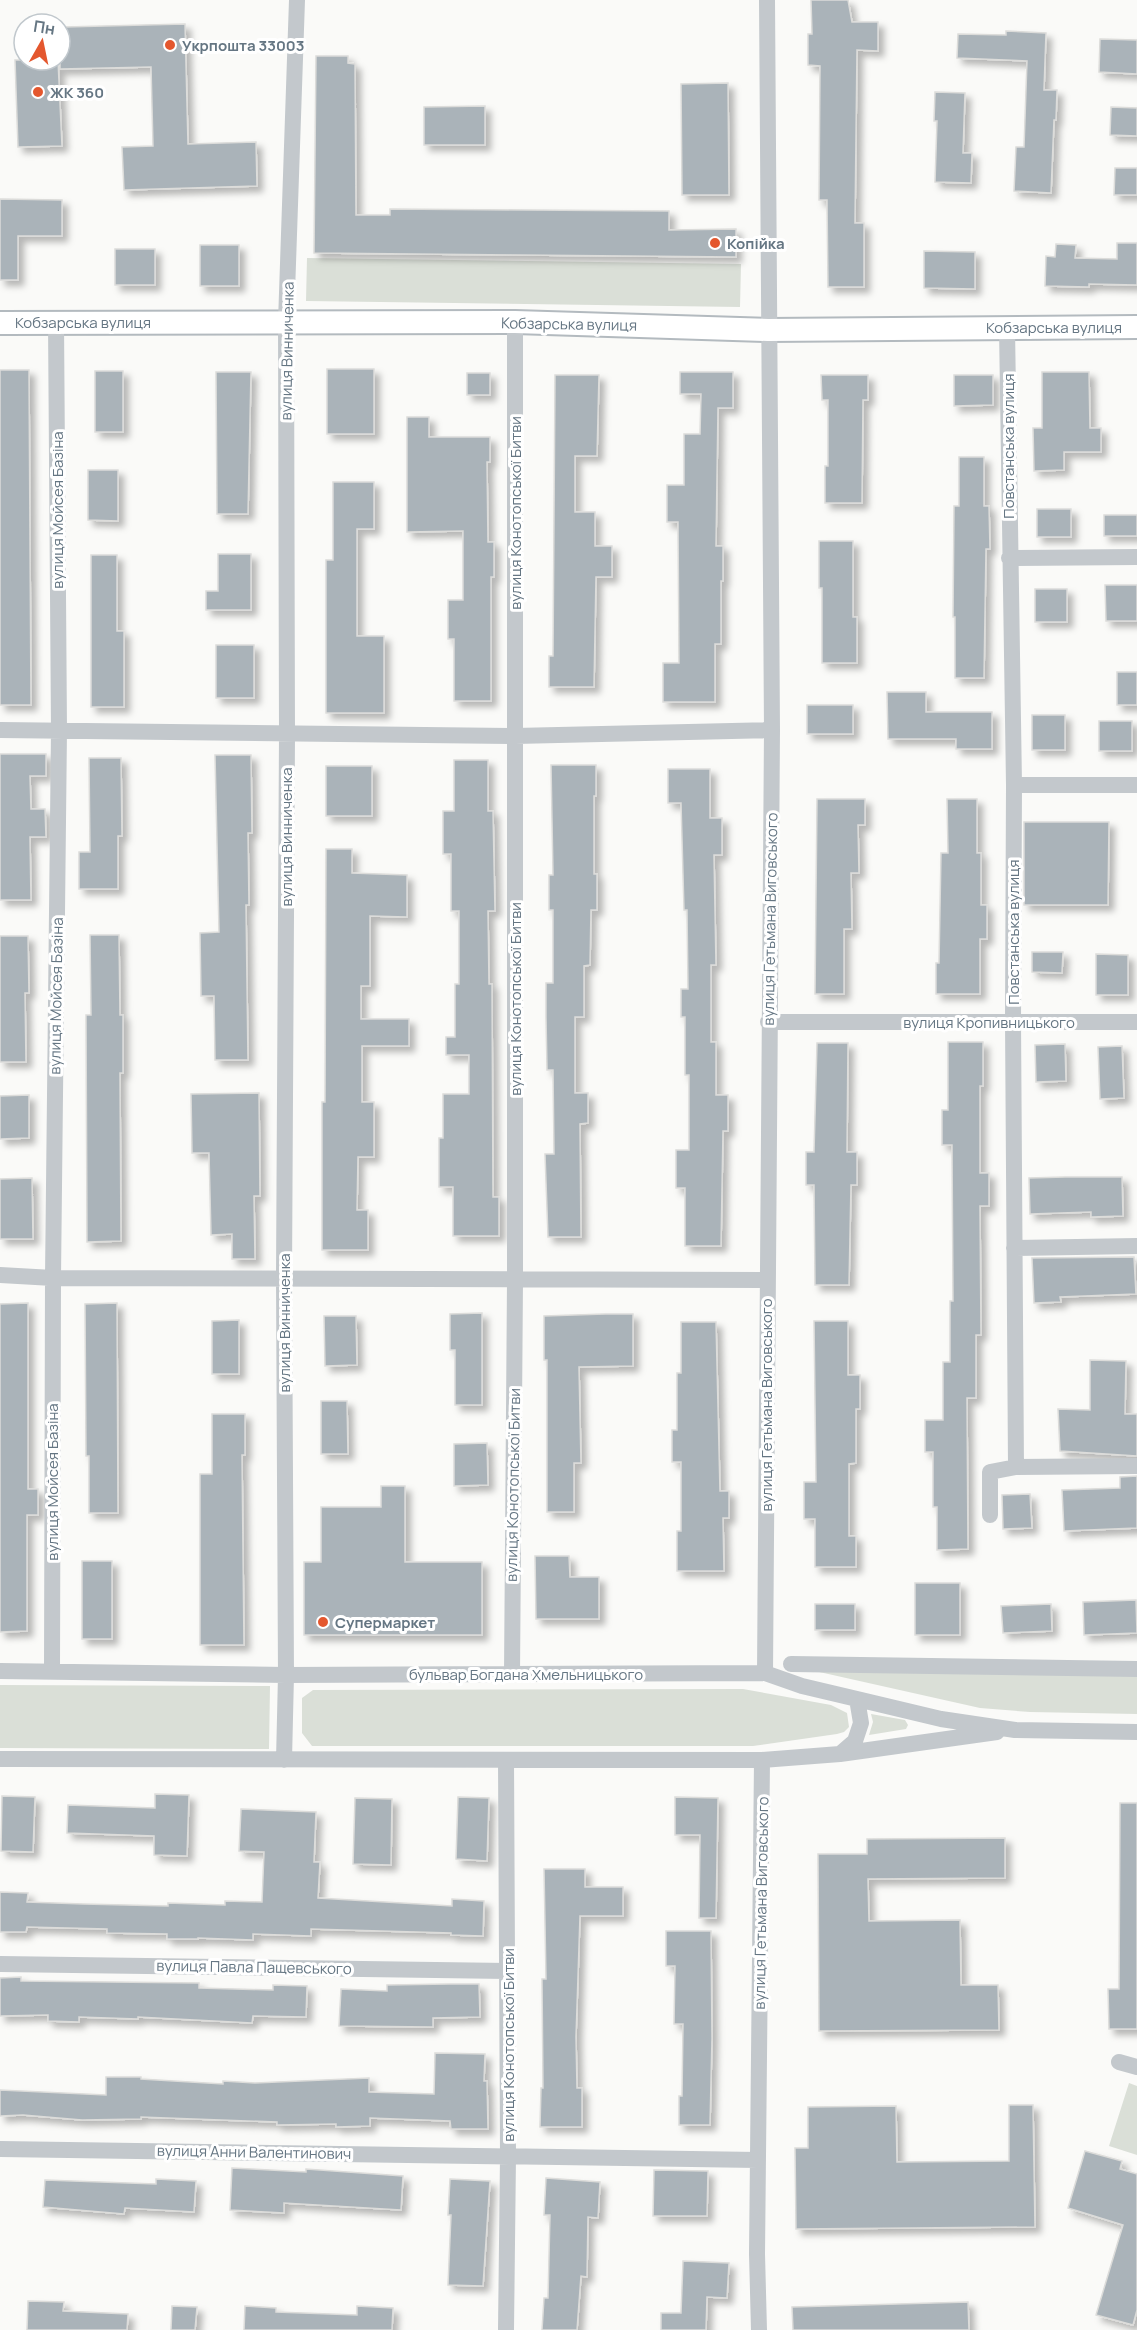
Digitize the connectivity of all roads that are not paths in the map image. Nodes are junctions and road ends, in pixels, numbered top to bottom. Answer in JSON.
{"nodes":[{"id":1,"x":297,"y":0,"type":"edge"},
{"id":2,"x":767,"y":0,"type":"edge"},
{"id":3,"x":56,"y":322,"type":"junction"},
{"id":4,"x":286,"y":322,"type":"junction"},
{"id":5,"x":515,"y":322,"type":"junction"},
{"id":6,"x":0,"y":323,"type":"edge"},
{"id":7,"x":1137,"y":327,"type":"edge"},
{"id":8,"x":1007,"y":328,"type":"junction"},
{"id":9,"x":768,"y":330,"type":"junction"},
{"id":10,"x":1137,"y":557,"type":"edge"},
{"id":11,"x":1009,"y":558,"type":"junction"},
{"id":12,"x":0,"y":730,"type":"edge"},
{"id":13,"x":59,"y":730,"type":"junction"},
{"id":14,"x":772,"y":730,"type":"junction"},
{"id":15,"x":286,"y":735,"type":"junction"},
{"id":16,"x":514,"y":736,"type":"junction"},
{"id":17,"x":1014,"y":785,"type":"junction"},
{"id":18,"x":1137,"y":785,"type":"edge"},
{"id":19,"x":1013,"y":1021,"type":"junction"},
{"id":20,"x":768,"y":1022,"type":"junction"},
{"id":21,"x":1137,"y":1022,"type":"edge"},
{"id":22,"x":1137,"y":1246,"type":"edge"},
{"id":23,"x":1014,"y":1248,"type":"junction"},
{"id":24,"x":0,"y":1275,"type":"edge"},
{"id":25,"x":53,"y":1278,"type":"junction"},
{"id":26,"x":284,"y":1278,"type":"junction"},
{"id":27,"x":515,"y":1280,"type":"junction"},
{"id":28,"x":767,"y":1280,"type":"junction"},
{"id":29,"x":1137,"y":1466,"type":"edge"},
{"id":30,"x":1016,"y":1467,"type":"junction"},
{"id":31,"x":990,"y":1515,"type":"dead end"},
{"id":32,"x":791,"y":1664,"type":"dead end"},
{"id":33,"x":1137,"y":1669,"type":"edge"},
{"id":34,"x":0,"y":1671,"type":"edge"},
{"id":35,"x":52,"y":1671,"type":"junction"},
{"id":36,"x":765,"y":1673,"type":"junction"},
{"id":37,"x":286,"y":1675,"type":"junction"},
{"id":38,"x":512,"y":1675,"type":"junction"},
{"id":39,"x":857,"y":1699,"type":"junction"},
{"id":40,"x":1015,"y":1730,"type":"junction"},
{"id":41,"x":1137,"y":1732,"type":"edge"},
{"id":42,"x":840,"y":1754,"type":"junction"},
{"id":43,"x":0,"y":1759,"type":"edge"},
{"id":44,"x":284,"y":1760,"type":"junction"},
{"id":45,"x":506,"y":1760,"type":"junction"},
{"id":46,"x":762,"y":1760,"type":"junction"},
{"id":47,"x":0,"y":1964,"type":"edge"},
{"id":48,"x":508,"y":1971,"type":"junction"},
{"id":49,"x":1119,"y":2062,"type":"dead end"},
{"id":50,"x":1137,"y":2067,"type":"edge"},
{"id":51,"x":0,"y":2149,"type":"edge"},
{"id":52,"x":508,"y":2156,"type":"junction"},
{"id":53,"x":758,"y":2160,"type":"junction"},
{"id":54,"x":506,"y":2330,"type":"edge"},
{"id":55,"x":759,"y":2330,"type":"edge"}],
"edges":[{"from":1,"to":4,"type":"street","name":"вулиця Винниченка"},
{"from":2,"to":9,"type":"street","name":"вулиця Гетьмана Виговського"},
{"from":3,"to":4,"type":"street","name":"Кобзарська вулиця"},
{"from":3,"to":6,"type":"street","name":"Кобзарська вулиця"},
{"from":3,"to":13,"type":"street","name":"вулиця Мойсея Базіна"},
{"from":4,"to":5,"type":"street","name":"Кобзарська вулиця"},
{"from":4,"to":15,"type":"street","name":"вулиця Винниченка"},
{"from":5,"to":9,"type":"street","name":"Кобзарська вулиця"},
{"from":5,"to":16,"type":"street","name":"вулиця Конотопської Битви"},
{"from":7,"to":8,"type":"street","name":"Кобзарська вулиця"},
{"from":8,"to":9,"type":"street","name":"Кобзарська вулиця"},
{"from":8,"to":11,"type":"street","name":"Повстанська вулиця"},
{"from":9,"to":14,"type":"street","name":"вулиця Гетьмана Виговського"},
{"from":10,"to":11,"type":"street"},
{"from":11,"to":17,"type":"street","name":"Повстанська вулиця"},
{"from":12,"to":13,"type":"street"},
{"from":13,"to":15,"type":"street"},
{"from":13,"to":25,"type":"street","name":"вулиця Мойсея Базіна"},
{"from":14,"to":16,"type":"street"},
{"from":14,"to":20,"type":"street","name":"вулиця Гетьмана Виговського"},
{"from":15,"to":16,"type":"street"},
{"from":15,"to":26,"type":"street","name":"вулиця Винниченка"},
{"from":16,"to":27,"type":"street","name":"вулиця Конотопської Битви"},
{"from":17,"to":18,"type":"street"},
{"from":17,"to":19,"type":"street","name":"Повстанська вулиця"},
{"from":19,"to":20,"type":"street","name":"вулиця Кропивницького"},
{"from":19,"to":21,"type":"street","name":"вулиця Кропивницького"},
{"from":19,"to":23,"type":"street","name":"Повстанська вулиця"},
{"from":20,"to":28,"type":"street","name":"вулиця Гетьмана Виговського"},
{"from":22,"to":23,"type":"street"},
{"from":23,"to":30,"type":"street","name":"Повстанська вулиця"},
{"from":24,"to":25,"type":"street"},
{"from":25,"to":26,"type":"street"},
{"from":25,"to":35,"type":"street","name":"вулиця Мойсея Базіна"},
{"from":26,"to":27,"type":"street"},
{"from":26,"to":37,"type":"street","name":"вулиця Винниченка"},
{"from":27,"to":28,"type":"street"},
{"from":27,"to":38,"type":"street","name":"вулиця Конотопської Битви"},
{"from":28,"to":36,"type":"street","name":"вулиця Гетьмана Виговського"},
{"from":29,"to":30,"type":"street"},
{"from":30,"to":31,"type":"street"},
{"from":32,"to":33,"type":"street"},
{"from":34,"to":35,"type":"street","name":"бульвар Богдана Хмельницького"},
{"from":35,"to":37,"type":"street","name":"бульвар Богдана Хмельницького"},
{"from":36,"to":38,"type":"street","name":"бульвар Богдана Хмельницького"},
{"from":36,"to":39,"type":"street"},
{"from":37,"to":38,"type":"street","name":"бульвар Богдана Хмельницького"},
{"from":37,"to":44,"type":"street"},
{"from":39,"to":40,"type":"street"},
{"from":39,"to":42,"type":"street"},
{"from":40,"to":41,"type":"street"},
{"from":40,"to":42,"type":"street"},
{"from":42,"to":46,"type":"street"},
{"from":43,"to":44,"type":"street"},
{"from":44,"to":45,"type":"street"},
{"from":45,"to":46,"type":"street"},
{"from":45,"to":48,"type":"street","name":"вулиця Конотопської Битви"},
{"from":46,"to":53,"type":"street","name":"вулиця Гетьмана Виговського"},
{"from":47,"to":48,"type":"street","name":"вулиця Павла Пащевського"},
{"from":48,"to":52,"type":"street","name":"вулиця Конотопської Битви"},
{"from":49,"to":50,"type":"street"},
{"from":51,"to":52,"type":"street","name":"вулиця Анни Валентинович"},
{"from":52,"to":53,"type":"street","name":"вулиця Анни Валентинович"},
{"from":52,"to":54,"type":"street","name":"вулиця Конотопської Битви"},
{"from":53,"to":55,"type":"street","name":"вулиця Гетьмана Виговського"}]}
